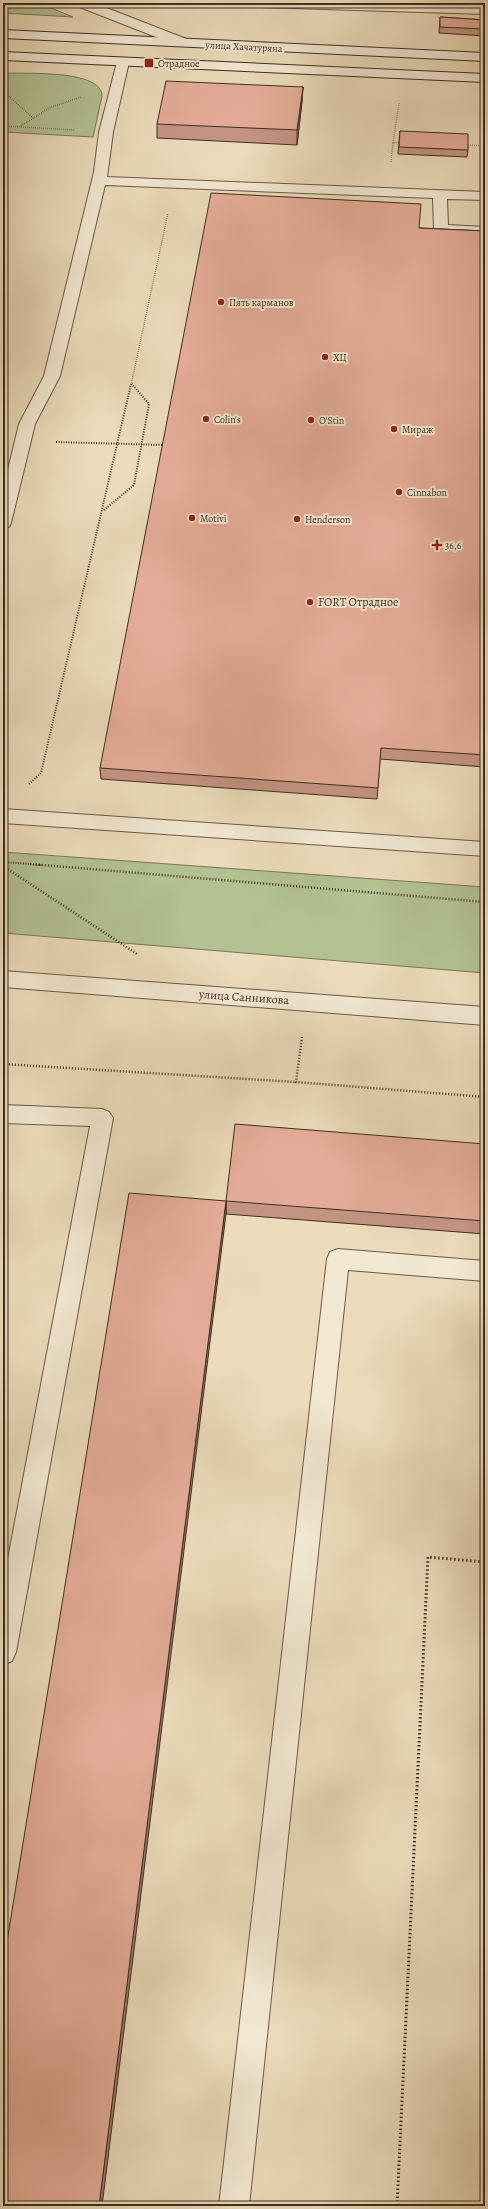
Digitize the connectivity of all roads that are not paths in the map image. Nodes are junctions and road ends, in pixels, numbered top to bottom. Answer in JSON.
{"nodes":[{"id":1,"x":83,"y":3,"type":"edge"},
{"id":2,"x":260,"y":3,"type":"edge"},
{"id":3,"x":329,"y":4,"type":"edge"},
{"id":4,"x":485,"y":10,"type":"edge"},
{"id":5,"x":3,"y":34,"type":"edge"},
{"id":6,"x":184,"y":43,"type":"junction"},
{"id":7,"x":3,"y":56,"type":"edge"},
{"id":8,"x":485,"y":57,"type":"edge"},
{"id":9,"x":123,"y":62,"type":"junction"},
{"id":10,"x":485,"y":78,"type":"edge"},
{"id":11,"x":99,"y":181,"type":"junction"},
{"id":12,"x":440,"y":194,"type":"junction"},
{"id":13,"x":485,"y":196,"type":"edge"},
{"id":14,"x":485,"y":231,"type":"edge"},
{"id":15,"x":3,"y":523,"type":"edge"},
{"id":16,"x":3,"y":816,"type":"edge"},
{"id":17,"x":485,"y":849,"type":"edge"},
{"id":18,"x":3,"y":979,"type":"edge"},
{"id":19,"x":485,"y":1016,"type":"edge"},
{"id":20,"x":3,"y":1114,"type":"edge"},
{"id":21,"x":485,"y":1271,"type":"edge"},
{"id":22,"x":3,"y":1652,"type":"edge"},
{"id":23,"x":234,"y":2206,"type":"edge"}],
"edges":[{"from":1,"to":6,"type":"main road"},
{"from":2,"to":3,"type":"lane"},
{"from":3,"to":4,"type":"lane"},
{"from":5,"to":6,"type":"main road","name":"улица Хачатуряна"},
{"from":6,"to":8,"type":"main road","name":"улица Хачатуряна"},
{"from":7,"to":9,"type":"main road","name":"улица Хачатуряна"},
{"from":9,"to":10,"type":"main road","name":"улица Хачатуряна"},
{"from":9,"to":11,"type":"lane"},
{"from":11,"to":12,"type":"lane"},
{"from":11,"to":15,"type":"lane"},
{"from":12,"to":13,"type":"lane"},
{"from":12,"to":14,"type":"lane"},
{"from":16,"to":17,"type":"lane"},
{"from":18,"to":19,"type":"main road","name":"улица Санникова"},
{"from":20,"to":22,"type":"lane"},
{"from":21,"to":23,"type":"lane"}]}
